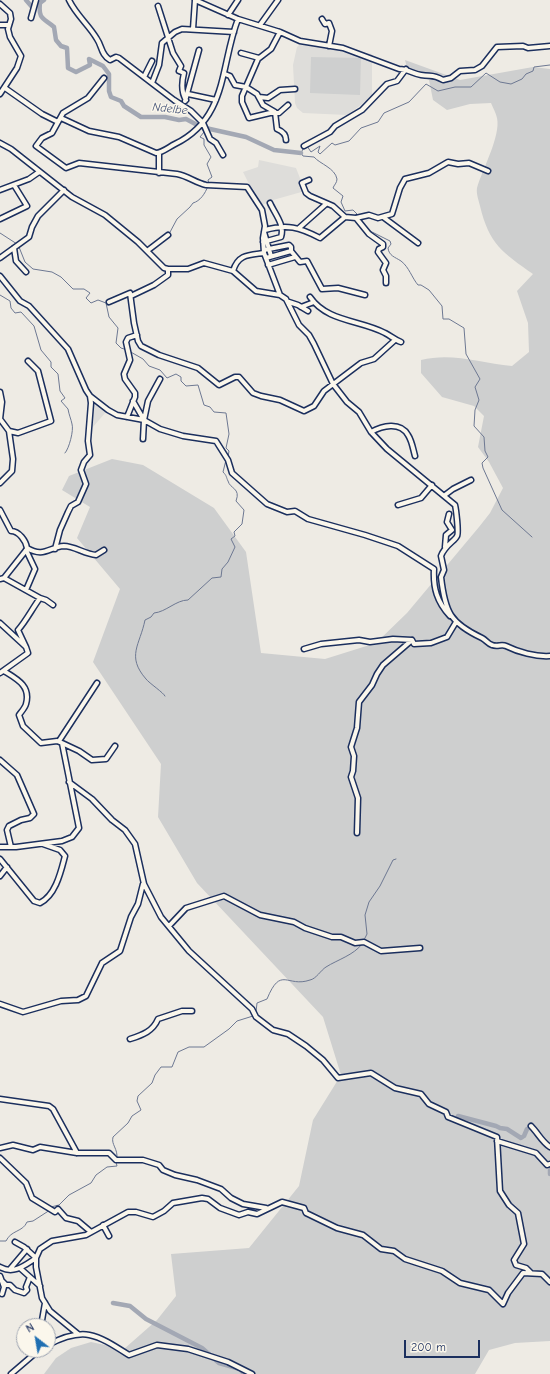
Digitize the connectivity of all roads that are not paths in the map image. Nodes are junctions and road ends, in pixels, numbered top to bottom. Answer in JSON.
{"nodes":[{"id":1,"x":36,"y":0,"type":"edge"},
{"id":2,"x":69,"y":0,"type":"edge"},
{"id":3,"x":195,"y":0,"type":"edge"},
{"id":4,"x":238,"y":0,"type":"edge"},
{"id":5,"x":278,"y":0,"type":"edge"},
{"id":6,"x":0,"y":4,"type":"edge"},
{"id":7,"x":158,"y":6,"type":"dead end"},
{"id":8,"x":228,"y":15,"type":"junction"},
{"id":9,"x":31,"y":18,"type":"dead end"},
{"id":10,"x":238,"y":19,"type":"junction"},
{"id":11,"x":322,"y":19,"type":"dead end"},
{"id":12,"x":0,"y":25,"type":"edge"},
{"id":13,"x":9,"y":25,"type":"junction"},
{"id":14,"x":260,"y":25,"type":"junction"},
{"id":15,"x":193,"y":29,"type":"junction"},
{"id":16,"x":234,"y":32,"type":"junction"},
{"id":17,"x":280,"y":32,"type":"junction"},
{"id":18,"x":168,"y":37,"type":"junction"},
{"id":19,"x":329,"y":46,"type":"junction"},
{"id":20,"x":550,"y":46,"type":"edge"},
{"id":21,"x":199,"y":50,"type":"dead end"},
{"id":22,"x":241,"y":53,"type":"dead end"},
{"id":23,"x":259,"y":58,"type":"junction"},
{"id":24,"x":152,"y":61,"type":"dead end"},
{"id":25,"x":406,"y":69,"type":"junction"},
{"id":26,"x":225,"y":74,"type":"junction"},
{"id":27,"x":144,"y":77,"type":"junction"},
{"id":28,"x":104,"y":78,"type":"dead end"},
{"id":29,"x":152,"y":83,"type":"junction"},
{"id":30,"x":246,"y":86,"type":"junction"},
{"id":31,"x":5,"y":88,"type":"junction"},
{"id":32,"x":295,"y":89,"type":"dead end"},
{"id":33,"x":0,"y":94,"type":"edge"},
{"id":34,"x":188,"y":94,"type":"junction"},
{"id":35,"x":259,"y":97,"type":"junction"},
{"id":36,"x":186,"y":100,"type":"junction"},
{"id":37,"x":216,"y":100,"type":"junction"},
{"id":38,"x":183,"y":105,"type":"junction"},
{"id":39,"x":288,"y":105,"type":"dead end"},
{"id":40,"x":276,"y":112,"type":"junction"},
{"id":41,"x":60,"y":120,"type":"junction"},
{"id":42,"x":202,"y":124,"type":"junction"},
{"id":43,"x":286,"y":140,"type":"dead end"},
{"id":44,"x":0,"y":143,"type":"edge"},
{"id":45,"x":304,"y":146,"type":"dead end"},
{"id":46,"x":159,"y":152,"type":"junction"},
{"id":47,"x":223,"y":155,"type":"dead end"},
{"id":48,"x":488,"y":171,"type":"dead end"},
{"id":49,"x":39,"y":172,"type":"junction"},
{"id":50,"x":159,"y":173,"type":"junction"},
{"id":51,"x":309,"y":180,"type":"dead end"},
{"id":52,"x":14,"y":185,"type":"junction"},
{"id":53,"x":0,"y":190,"type":"edge"},
{"id":54,"x":64,"y":190,"type":"junction"},
{"id":55,"x":270,"y":203,"type":"dead end"},
{"id":56,"x":326,"y":204,"type":"junction"},
{"id":57,"x":345,"y":217,"type":"junction"},
{"id":58,"x":383,"y":217,"type":"junction"},
{"id":59,"x":357,"y":218,"type":"junction"},
{"id":60,"x":0,"y":219,"type":"edge"},
{"id":61,"x":282,"y":225,"type":"junction"},
{"id":62,"x":300,"y":228,"type":"junction"},
{"id":63,"x":264,"y":231,"type":"junction"},
{"id":64,"x":168,"y":235,"type":"dead end"},
{"id":65,"x":266,"y":241,"type":"junction"},
{"id":66,"x":418,"y":243,"type":"dead end"},
{"id":67,"x":15,"y":248,"type":"junction"},
{"id":68,"x":269,"y":249,"type":"junction"},
{"id":69,"x":147,"y":251,"type":"junction"},
{"id":70,"x":291,"y":251,"type":"junction"},
{"id":71,"x":265,"y":253,"type":"junction"},
{"id":72,"x":272,"y":256,"type":"junction"},
{"id":73,"x":295,"y":256,"type":"junction"},
{"id":74,"x":0,"y":258,"type":"edge"},
{"id":75,"x":268,"y":265,"type":"junction"},
{"id":76,"x":168,"y":269,"type":"junction"},
{"id":77,"x":233,"y":270,"type":"junction"},
{"id":78,"x":26,"y":272,"type":"dead end"},
{"id":79,"x":0,"y":276,"type":"edge"},
{"id":80,"x":386,"y":283,"type":"dead end"},
{"id":81,"x":280,"y":295,"type":"junction"},
{"id":82,"x":365,"y":295,"type":"dead end"},
{"id":83,"x":131,"y":296,"type":"junction"},
{"id":84,"x":310,"y":297,"type":"dead end"},
{"id":85,"x":109,"y":302,"type":"dead end"},
{"id":86,"x":290,"y":302,"type":"junction"},
{"id":87,"x":314,"y":302,"type":"junction"},
{"id":88,"x":301,"y":307,"type":"junction"},
{"id":89,"x":308,"y":311,"type":"dead end"},
{"id":90,"x":137,"y":335,"type":"junction"},
{"id":91,"x":395,"y":340,"type":"junction"},
{"id":92,"x":401,"y":342,"type":"dead end"},
{"id":93,"x":28,"y":361,"type":"dead end"},
{"id":94,"x":160,"y":379,"type":"dead end"},
{"id":95,"x":333,"y":384,"type":"junction"},
{"id":96,"x":0,"y":392,"type":"edge"},
{"id":97,"x":90,"y":396,"type":"junction"},
{"id":98,"x":134,"y":401,"type":"junction"},
{"id":99,"x":127,"y":417,"type":"junction"},
{"id":100,"x":0,"y":419,"type":"edge"},
{"id":101,"x":144,"y":420,"type":"junction"},
{"id":102,"x":7,"y":429,"type":"junction"},
{"id":103,"x":371,"y":432,"type":"junction"},
{"id":104,"x":143,"y":439,"type":"dead end"},
{"id":105,"x":415,"y":456,"type":"dead end"},
{"id":106,"x":470,"y":480,"type":"dead end"},
{"id":107,"x":0,"y":483,"type":"edge"},
{"id":108,"x":432,"y":485,"type":"junction"},
{"id":109,"x":445,"y":495,"type":"junction"},
{"id":110,"x":398,"y":505,"type":"dead end"},
{"id":111,"x":0,"y":510,"type":"edge"},
{"id":112,"x":449,"y":514,"type":"dead end"},
{"id":113,"x":445,"y":547,"type":"junction"},
{"id":114,"x":26,"y":549,"type":"junction"},
{"id":115,"x":55,"y":549,"type":"junction"},
{"id":116,"x":104,"y":550,"type":"dead end"},
{"id":117,"x":2,"y":579,"type":"edge"},
{"id":118,"x":26,"y":590,"type":"junction"},
{"id":119,"x":40,"y":598,"type":"junction"},
{"id":120,"x":52,"y":605,"type":"dead end"},
{"id":121,"x":0,"y":623,"type":"edge"},
{"id":122,"x":456,"y":623,"type":"junction"},
{"id":123,"x":412,"y":640,"type":"junction"},
{"id":124,"x":26,"y":647,"type":"junction"},
{"id":125,"x":304,"y":649,"type":"dead end"},
{"id":126,"x":550,"y":656,"type":"edge"},
{"id":127,"x":4,"y":671,"type":"junction"},
{"id":128,"x":0,"y":673,"type":"edge"},
{"id":129,"x":97,"y":683,"type":"dead end"},
{"id":130,"x":61,"y":742,"type":"junction"},
{"id":131,"x":115,"y":746,"type":"dead end"},
{"id":132,"x":0,"y":760,"type":"edge"},
{"id":133,"x":70,"y":782,"type":"junction"},
{"id":134,"x":358,"y":833,"type":"dead end"},
{"id":135,"x":42,"y":843,"type":"junction"},
{"id":136,"x":0,"y":847,"type":"edge"},
{"id":137,"x":11,"y":847,"type":"junction"},
{"id":138,"x":0,"y":859,"type":"edge"},
{"id":139,"x":7,"y":867,"type":"junction"},
{"id":140,"x":0,"y":876,"type":"edge"},
{"id":141,"x":144,"y":884,"type":"junction"},
{"id":142,"x":169,"y":926,"type":"junction"},
{"id":143,"x":420,"y":948,"type":"dead end"},
{"id":144,"x":0,"y":1004,"type":"edge"},
{"id":145,"x":192,"y":1011,"type":"dead end"},
{"id":146,"x":130,"y":1039,"type":"dead end"},
{"id":147,"x":0,"y":1098,"type":"edge"},
{"id":148,"x":531,"y":1126,"type":"dead end"},
{"id":149,"x":497,"y":1141,"type":"junction"},
{"id":150,"x":550,"y":1147,"type":"edge"},
{"id":151,"x":0,"y":1148,"type":"edge"},
{"id":152,"x":76,"y":1153,"type":"junction"},
{"id":153,"x":0,"y":1158,"type":"edge"},
{"id":154,"x":550,"y":1164,"type":"edge"},
{"id":155,"x":266,"y":1208,"type":"junction"},
{"id":156,"x":103,"y":1225,"type":"junction"},
{"id":157,"x":92,"y":1232,"type":"junction"},
{"id":158,"x":109,"y":1236,"type":"dead end"},
{"id":159,"x":14,"y":1242,"type":"dead end"},
{"id":160,"x":27,"y":1249,"type":"junction"},
{"id":161,"x":36,"y":1258,"type":"junction"},
{"id":162,"x":0,"y":1267,"type":"edge"},
{"id":163,"x":10,"y":1269,"type":"junction"},
{"id":164,"x":21,"y":1269,"type":"junction"},
{"id":165,"x":5,"y":1270,"type":"junction"},
{"id":166,"x":37,"y":1273,"type":"junction"},
{"id":167,"x":531,"y":1273,"type":"junction"},
{"id":168,"x":0,"y":1275,"type":"edge"},
{"id":169,"x":30,"y":1277,"type":"junction"},
{"id":170,"x":2,"y":1281,"type":"junction"},
{"id":171,"x":550,"y":1282,"type":"edge"},
{"id":172,"x":40,"y":1286,"type":"junction"},
{"id":173,"x":2,"y":1294,"type":"dead end"},
{"id":174,"x":44,"y":1303,"type":"junction"},
{"id":175,"x":42,"y":1318,"type":"edge"},
{"id":176,"x":78,"y":1334,"type":"junction"},
{"id":177,"x":56,"y":1342,"type":"edge"},
{"id":178,"x":28,"y":1358,"type":"edge"},
{"id":179,"x":11,"y":1374,"type":"edge"},
{"id":180,"x":252,"y":1374,"type":"edge"}],
"edges":[{"from":1,"to":9,"type":"street"},
{"from":2,"to":27,"type":"street"},
{"from":3,"to":8,"type":"street"},
{"from":3,"to":15,"type":"street"},
{"from":4,"to":8,"type":"street"},
{"from":5,"to":14,"type":"street"},
{"from":6,"to":13,"type":"street"},
{"from":7,"to":18,"type":"street"},
{"from":8,"to":10,"type":"street"},
{"from":10,"to":14,"type":"street"},
{"from":10,"to":16,"type":"street"},
{"from":11,"to":19,"type":"street"},
{"from":12,"to":13,"type":"street"},
{"from":13,"to":31,"type":"street"},
{"from":14,"to":17,"type":"street"},
{"from":15,"to":16,"type":"street"},
{"from":15,"to":18,"type":"street"},
{"from":16,"to":26,"type":"street"},
{"from":17,"to":19,"type":"street"},
{"from":17,"to":23,"type":"street"},
{"from":18,"to":29,"type":"street"},
{"from":18,"to":36,"type":"street"},
{"from":19,"to":25,"type":"street"},
{"from":20,"to":25,"type":"street"},
{"from":21,"to":34,"type":"street"},
{"from":22,"to":23,"type":"street"},
{"from":23,"to":30,"type":"street"},
{"from":24,"to":27,"type":"street"},
{"from":25,"to":45,"type":"street"},
{"from":26,"to":30,"type":"street"},
{"from":26,"to":37,"type":"street"},
{"from":27,"to":29,"type":"street"},
{"from":28,"to":41,"type":"street"},
{"from":29,"to":38,"type":"street"},
{"from":30,"to":35,"type":"street"},
{"from":30,"to":40,"type":"street"},
{"from":31,"to":33,"type":"street"},
{"from":31,"to":41,"type":"street"},
{"from":32,"to":35,"type":"street"},
{"from":34,"to":36,"type":"street"},
{"from":34,"to":37,"type":"street"},
{"from":35,"to":40,"type":"street"},
{"from":36,"to":38,"type":"street"},
{"from":37,"to":42,"type":"street"},
{"from":38,"to":42,"type":"street"},
{"from":39,"to":40,"type":"street"},
{"from":40,"to":43,"type":"street"},
{"from":41,"to":46,"type":"street"},
{"from":41,"to":50,"type":"street"},
{"from":42,"to":46,"type":"street"},
{"from":42,"to":47,"type":"street"},
{"from":44,"to":49,"type":"street"},
{"from":46,"to":50,"type":"street"},
{"from":48,"to":58,"type":"street"},
{"from":49,"to":52,"type":"street"},
{"from":49,"to":54,"type":"street"},
{"from":50,"to":63,"type":"street"},
{"from":51,"to":56,"type":"street"},
{"from":52,"to":53,"type":"street"},
{"from":52,"to":60,"type":"street"},
{"from":54,"to":67,"type":"street"},
{"from":54,"to":69,"type":"street"},
{"from":55,"to":61,"type":"street"},
{"from":56,"to":57,"type":"street"},
{"from":56,"to":62,"type":"street"},
{"from":57,"to":59,"type":"street"},
{"from":57,"to":62,"type":"street"},
{"from":58,"to":59,"type":"street"},
{"from":58,"to":66,"type":"street"},
{"from":59,"to":80,"type":"street"},
{"from":61,"to":62,"type":"street"},
{"from":61,"to":63,"type":"street"},
{"from":61,"to":65,"type":"street"},
{"from":63,"to":65,"type":"street"},
{"from":64,"to":69,"type":"street"},
{"from":65,"to":68,"type":"street"},
{"from":65,"to":71,"type":"street"},
{"from":67,"to":74,"type":"street"},
{"from":67,"to":78,"type":"street"},
{"from":68,"to":70,"type":"street"},
{"from":68,"to":71,"type":"street"},
{"from":68,"to":72,"type":"street"},
{"from":69,"to":76,"type":"street"},
{"from":70,"to":72,"type":"street"},
{"from":70,"to":73,"type":"street"},
{"from":71,"to":72,"type":"street"},
{"from":71,"to":75,"type":"street"},
{"from":71,"to":77,"type":"street"},
{"from":73,"to":75,"type":"street"},
{"from":73,"to":82,"type":"street"},
{"from":75,"to":81,"type":"street"},
{"from":76,"to":77,"type":"street"},
{"from":76,"to":83,"type":"street"},
{"from":77,"to":81,"type":"street"},
{"from":79,"to":97,"type":"street"},
{"from":81,"to":86,"type":"street"},
{"from":83,"to":85,"type":"street"},
{"from":83,"to":90,"type":"street"},
{"from":84,"to":87,"type":"street"},
{"from":86,"to":88,"type":"street"},
{"from":86,"to":95,"type":"street"},
{"from":87,"to":88,"type":"street"},
{"from":87,"to":91,"type":"street"},
{"from":88,"to":89,"type":"street"},
{"from":90,"to":95,"type":"street"},
{"from":90,"to":98,"type":"street"},
{"from":91,"to":92,"type":"street"},
{"from":91,"to":95,"type":"street"},
{"from":93,"to":102,"type":"street"},
{"from":94,"to":101,"type":"street"},
{"from":95,"to":103,"type":"street"},
{"from":96,"to":100,"type":"street"},
{"from":97,"to":99,"type":"street"},
{"from":97,"to":115,"type":"street"},
{"from":98,"to":99,"type":"street"},
{"from":98,"to":101,"type":"street"},
{"from":99,"to":101,"type":"street"},
{"from":100,"to":102,"type":"street"},
{"from":101,"to":104,"type":"street"},
{"from":101,"to":122,"type":"street"},
{"from":102,"to":107,"type":"street"},
{"from":103,"to":105,"type":"street"},
{"from":103,"to":108,"type":"street"},
{"from":106,"to":109,"type":"street"},
{"from":108,"to":109,"type":"street"},
{"from":108,"to":110,"type":"street"},
{"from":109,"to":113,"type":"street"},
{"from":111,"to":114,"type":"street"},
{"from":112,"to":113,"type":"street"},
{"from":113,"to":122,"type":"street"},
{"from":114,"to":115,"type":"street"},
{"from":114,"to":117,"type":"street"},
{"from":114,"to":118,"type":"street"},
{"from":115,"to":116,"type":"street"},
{"from":117,"to":118,"type":"street"},
{"from":118,"to":119,"type":"street"},
{"from":119,"to":120,"type":"street"},
{"from":119,"to":124,"type":"street"},
{"from":121,"to":124,"type":"street"},
{"from":122,"to":123,"type":"street"},
{"from":122,"to":126,"type":"street"},
{"from":123,"to":125,"type":"street"},
{"from":123,"to":134,"type":"street"},
{"from":124,"to":127,"type":"street"},
{"from":127,"to":128,"type":"street"},
{"from":127,"to":130,"type":"street"},
{"from":129,"to":130,"type":"street"},
{"from":130,"to":131,"type":"street"},
{"from":130,"to":133,"type":"street"},
{"from":132,"to":137,"type":"street"},
{"from":133,"to":135,"type":"street"},
{"from":133,"to":141,"type":"street"},
{"from":135,"to":137,"type":"street"},
{"from":135,"to":139,"type":"street"},
{"from":136,"to":137,"type":"street"},
{"from":138,"to":139,"type":"street"},
{"from":139,"to":140,"type":"street"},
{"from":141,"to":142,"type":"street"},
{"from":141,"to":144,"type":"street"},
{"from":142,"to":143,"type":"street"},
{"from":142,"to":149,"type":"street"},
{"from":145,"to":146,"type":"street"},
{"from":147,"to":152,"type":"street"},
{"from":148,"to":150,"type":"street"},
{"from":149,"to":154,"type":"street"},
{"from":149,"to":167,"type":"street"},
{"from":151,"to":152,"type":"street"},
{"from":152,"to":155,"type":"street"},
{"from":153,"to":157,"type":"street"},
{"from":155,"to":156,"type":"street"},
{"from":155,"to":167,"type":"street"},
{"from":156,"to":157,"type":"street"},
{"from":156,"to":158,"type":"street"},
{"from":157,"to":161,"type":"street"},
{"from":159,"to":160,"type":"street"},
{"from":160,"to":161,"type":"street"},
{"from":160,"to":163,"type":"street"},
{"from":161,"to":164,"type":"street"},
{"from":161,"to":166,"type":"street"},
{"from":162,"to":165,"type":"street"},
{"from":163,"to":164,"type":"street"},
{"from":163,"to":165,"type":"street"},
{"from":164,"to":169,"type":"street"},
{"from":165,"to":168,"type":"street"},
{"from":166,"to":169,"type":"street"},
{"from":166,"to":172,"type":"street"},
{"from":167,"to":171,"type":"street"},
{"from":168,"to":170,"type":"street"},
{"from":169,"to":170,"type":"street"},
{"from":169,"to":172,"type":"street"},
{"from":170,"to":173,"type":"street"},
{"from":172,"to":174,"type":"street"},
{"from":174,"to":175,"type":"street"},
{"from":174,"to":176,"type":"street"},
{"from":176,"to":177,"type":"street"},
{"from":176,"to":180,"type":"street"},
{"from":178,"to":179,"type":"street"}]}
